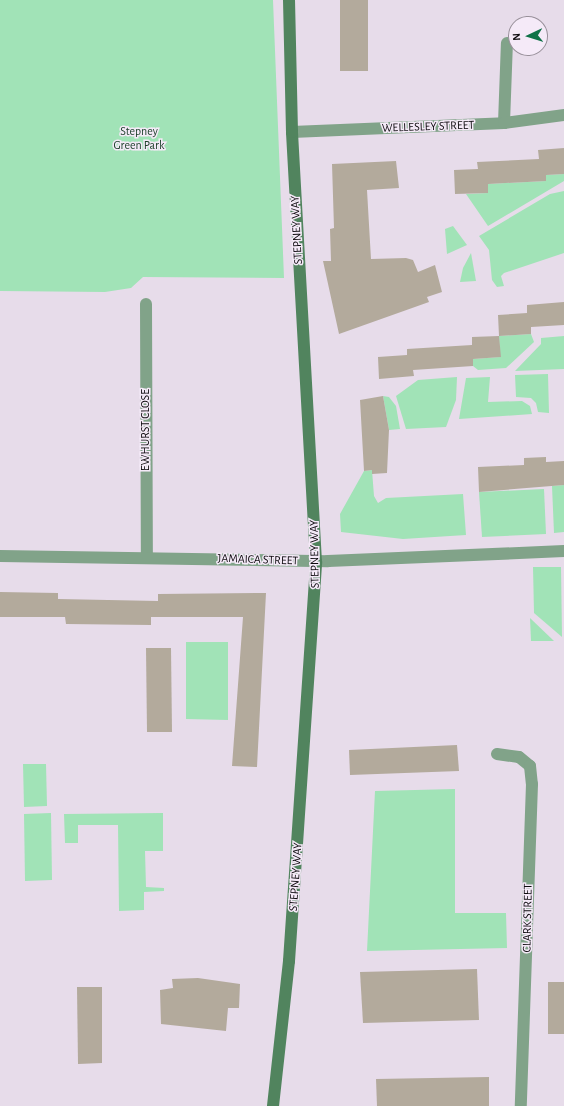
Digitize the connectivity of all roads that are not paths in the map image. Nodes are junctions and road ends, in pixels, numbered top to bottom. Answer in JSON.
{"nodes":[{"id":1,"x":289,"y":0,"type":"edge"},
{"id":2,"x":507,"y":43,"type":"dead end"},
{"id":3,"x":564,"y":115,"type":"edge"},
{"id":4,"x":504,"y":123,"type":"junction"},
{"id":5,"x":292,"y":132,"type":"junction"},
{"id":6,"x":146,"y":304,"type":"dead end"},
{"id":7,"x":564,"y":551,"type":"edge"},
{"id":8,"x":0,"y":556,"type":"edge"},
{"id":9,"x":147,"y":556,"type":"junction"},
{"id":10,"x":316,"y":562,"type":"junction"},
{"id":11,"x":497,"y":754,"type":"dead end"},
{"id":12,"x":273,"y":1106,"type":"edge"},
{"id":13,"x":521,"y":1106,"type":"edge"}],
"edges":[{"from":1,"to":5,"type":"street","name":"STEPNEY WAY"},
{"from":2,"to":4,"type":"street"},
{"from":3,"to":4,"type":"street","name":"WELLESLEY STREET"},
{"from":4,"to":5,"type":"street","name":"WELLESLEY STREET"},
{"from":5,"to":10,"type":"street","name":"STEPNEY WAY"},
{"from":6,"to":9,"type":"street","name":"EWHURST CLOSE"},
{"from":7,"to":10,"type":"street","name":"JAMAICA STREET"},
{"from":8,"to":9,"type":"street","name":"JAMAICA STREET"},
{"from":9,"to":10,"type":"street","name":"JAMAICA STREET"},
{"from":10,"to":12,"type":"street","name":"STEPNEY WAY"},
{"from":11,"to":13,"type":"street","name":"CLARK STREET"}]}
